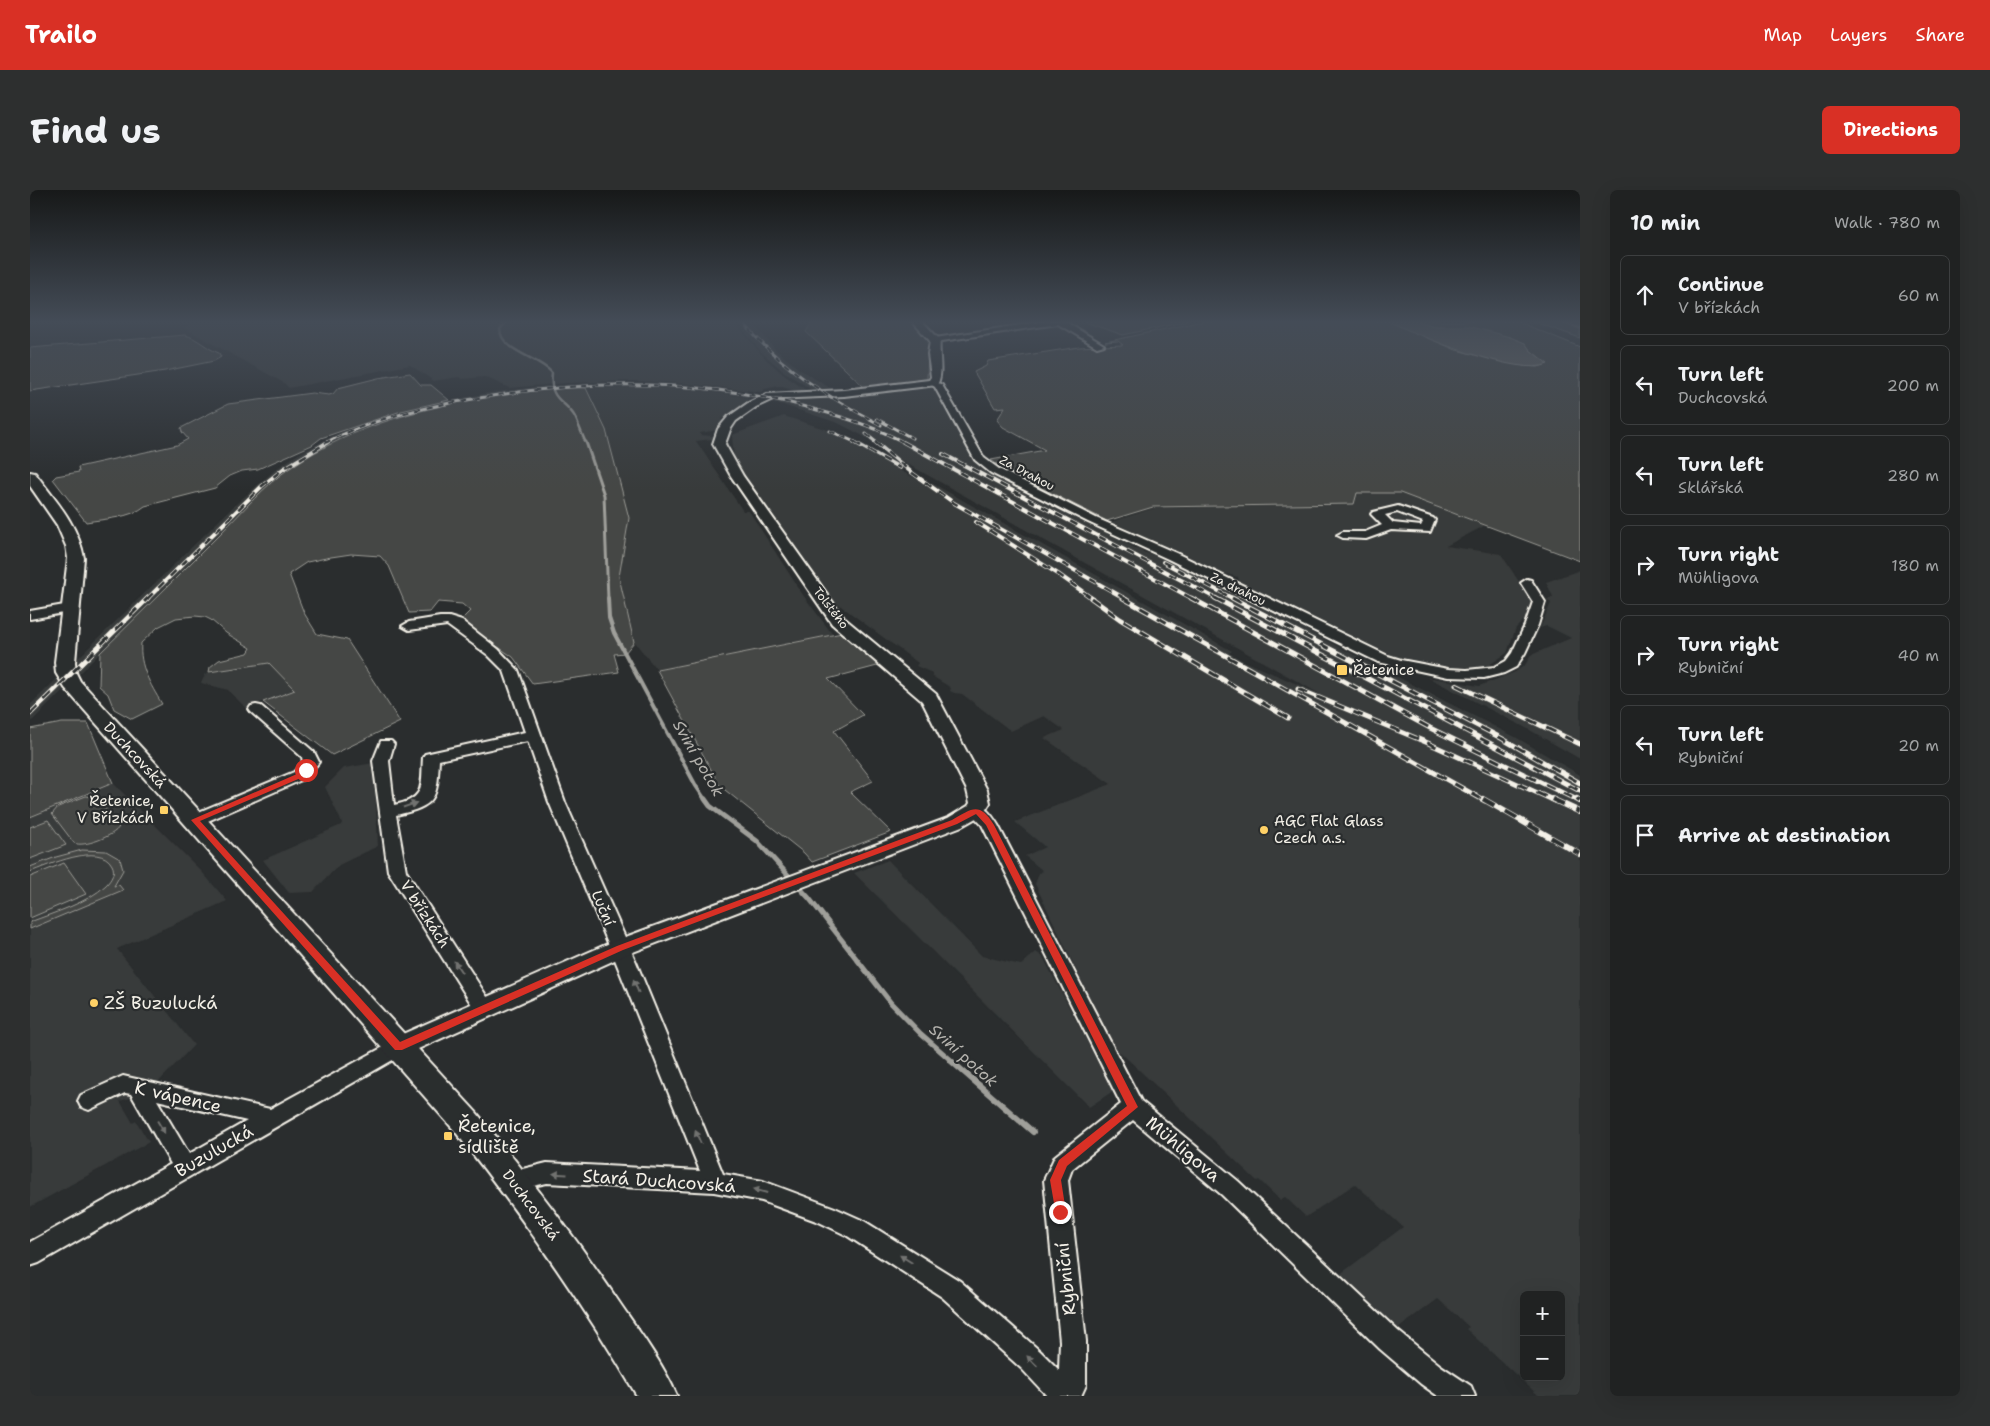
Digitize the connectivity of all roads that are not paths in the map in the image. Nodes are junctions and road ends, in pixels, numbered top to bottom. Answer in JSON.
{"nodes":[{"id":1,"x":936,"y":377,"type":"edge"},
{"id":2,"x":933,"y":383,"type":"junction"},
{"id":3,"x":30,"y":476,"type":"edge"},
{"id":4,"x":1092,"y":520,"type":"joint"},
{"id":5,"x":1390,"y":526,"type":"dead end"},
{"id":6,"x":1343,"y":535,"type":"dead end"},
{"id":7,"x":1527,"y":583,"type":"dead end"},
{"id":8,"x":70,"y":608,"type":"junction"},
{"id":9,"x":30,"y":615,"type":"edge"},
{"id":10,"x":410,"y":626,"type":"dead end"},
{"id":11,"x":256,"y":709,"type":"dead end"},
{"id":12,"x":534,"y":735,"type":"junction"},
{"id":13,"x":386,"y":744,"type":"dead end"},
{"id":14,"x":976,"y":810,"type":"junction"},
{"id":15,"x":386,"y":812,"type":"junction"},
{"id":16,"x":195,"y":820,"type":"junction"},
{"id":17,"x":620,"y":948,"type":"junction"},
{"id":18,"x":484,"y":1008,"type":"junction"},
{"id":19,"x":398,"y":1047,"type":"junction"},
{"id":20,"x":138,"y":1087,"type":"junction"},
{"id":21,"x":89,"y":1101,"type":"dead end"},
{"id":22,"x":1133,"y":1107,"type":"junction"},
{"id":23,"x":271,"y":1118,"type":"junction"},
{"id":24,"x":185,"y":1167,"type":"junction"},
{"id":25,"x":514,"y":1180,"type":"junction"},
{"id":26,"x":714,"y":1182,"type":"junction"},
{"id":27,"x":30,"y":1255,"type":"edge"},
{"id":28,"x":658,"y":1396,"type":"edge"},
{"id":29,"x":1067,"y":1396,"type":"edge"},
{"id":30,"x":1461,"y":1396,"type":"edge"}],
"edges":[{"from":1,"to":2,"type":"street"},
{"from":2,"to":4,"type":"street","name":"Za Drahou"},
{"from":2,"to":14,"type":"street","name":"Tolstého"},
{"from":3,"to":8,"type":"main road","name":"Duchcovská"},
{"from":4,"to":7,"type":"street","name":"Za drahou"},
{"from":5,"to":6,"type":"street"},
{"from":8,"to":9,"type":"street"},
{"from":8,"to":16,"type":"main road","name":"Duchcovská"},
{"from":10,"to":12,"type":"street","name":"Luční"},
{"from":11,"to":16,"type":"street"},
{"from":15,"to":12,"type":"street","one_way":true},
{"from":12,"to":17,"type":"street","name":"Luční"},
{"from":13,"to":15,"type":"street","name":"V břízkách"},
{"from":14,"to":17,"type":"street"},
{"from":14,"to":22,"type":"street","name":"Mühligova"},
{"from":18,"to":15,"type":"street","name":"V břízkách","one_way":true},
{"from":16,"to":19,"type":"main road","name":"Duchcovská"},
{"from":17,"to":18,"type":"street"},
{"from":26,"to":17,"type":"street","name":"Luční","one_way":true},
{"from":18,"to":19,"type":"street"},
{"from":19,"to":23,"type":"street","name":"Buzulucká"},
{"from":19,"to":25,"type":"main road","name":"Duchcovská"},
{"from":20,"to":21,"type":"street","name":"K vápence"},
{"from":20,"to":23,"type":"street","name":"K vápence"},
{"from":20,"to":24,"type":"street","one_way":true},
{"from":22,"to":29,"type":"street","name":"Rybniční"},
{"from":22,"to":30,"type":"street","name":"Mühligova"},
{"from":23,"to":24,"type":"street","name":"Buzulucká"},
{"from":24,"to":27,"type":"street","name":"Buzulucká"},
{"from":26,"to":25,"type":"street","name":"Stará Duchcovská","one_way":true},
{"from":25,"to":28,"type":"main road","name":"Duchcovská"},
{"from":29,"to":26,"type":"street","name":"Stará Duchcovská","one_way":true}]}
